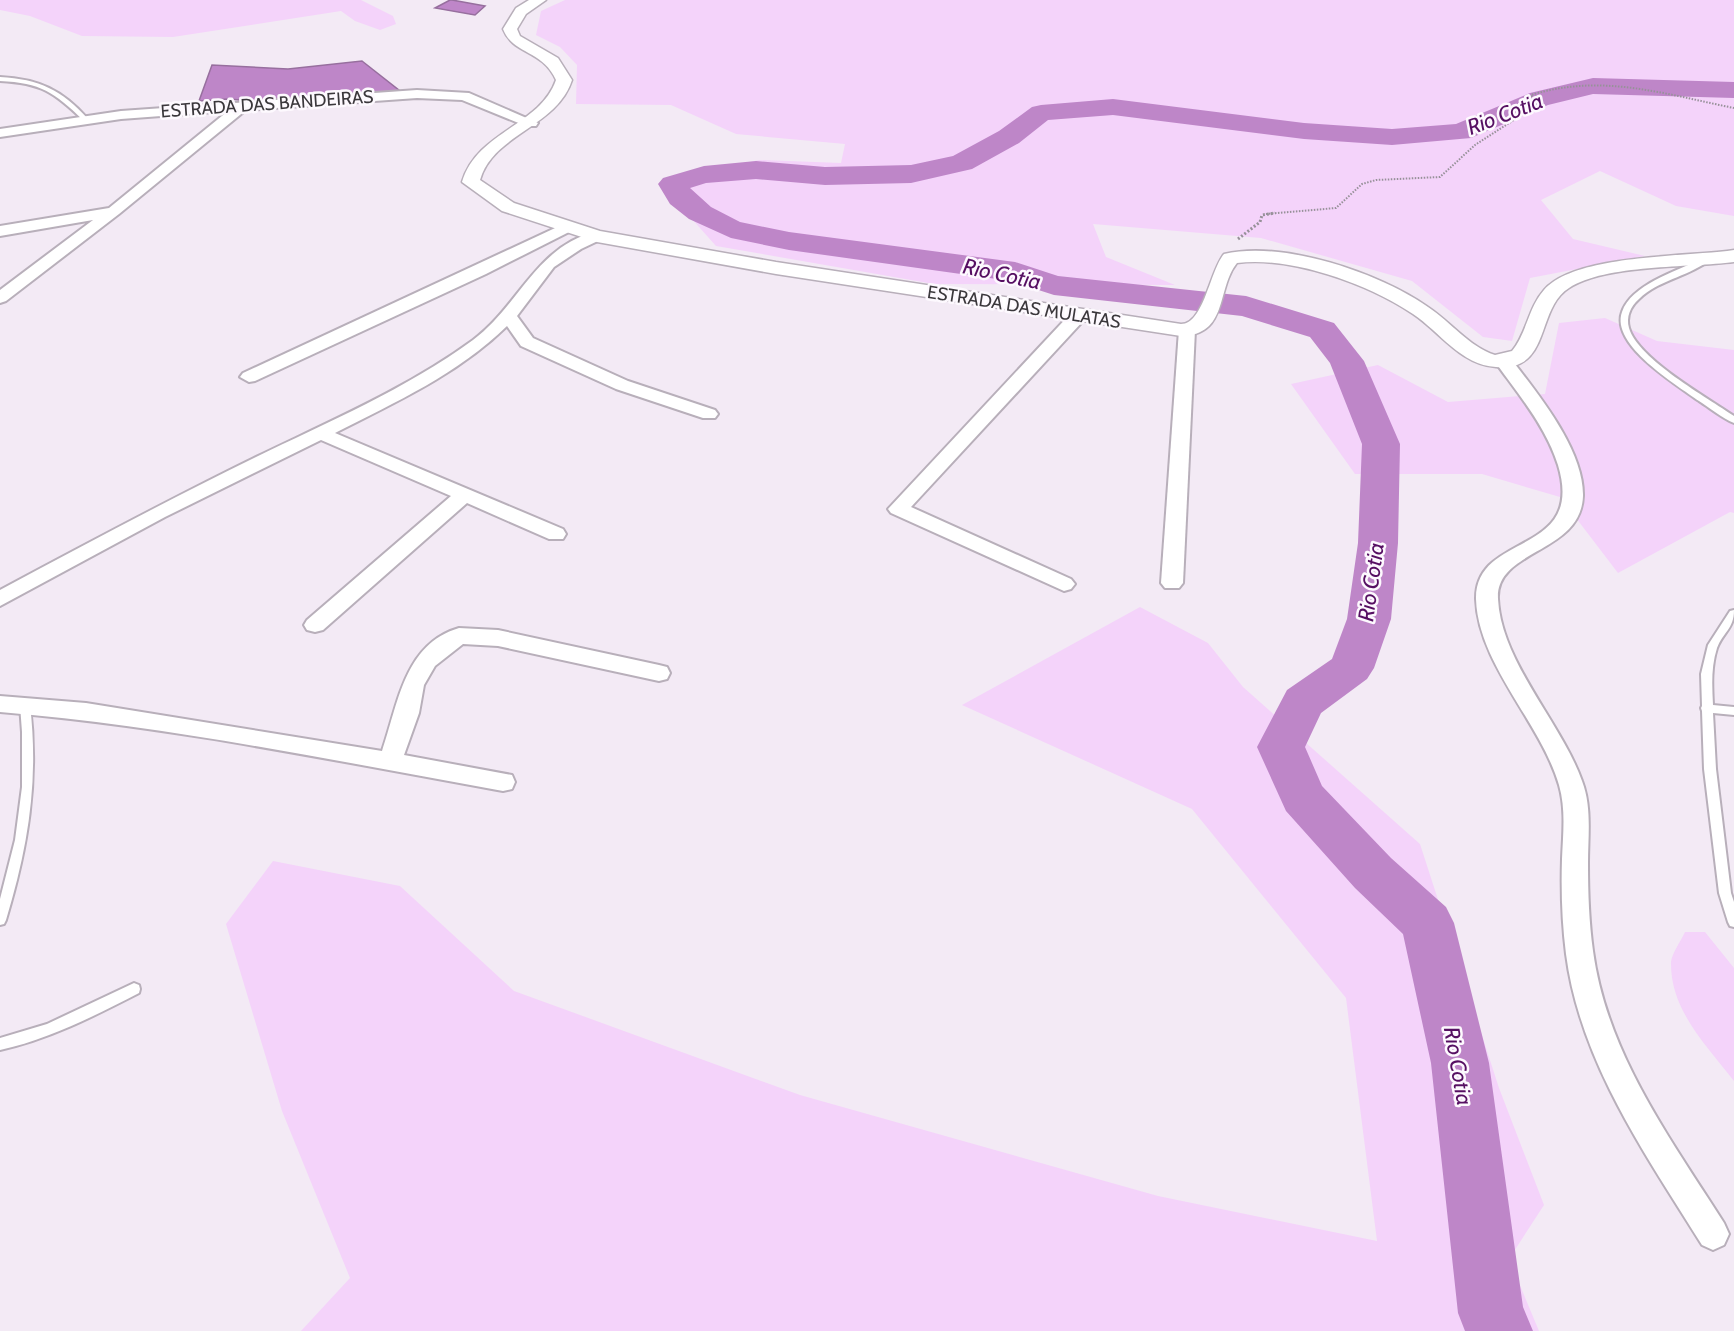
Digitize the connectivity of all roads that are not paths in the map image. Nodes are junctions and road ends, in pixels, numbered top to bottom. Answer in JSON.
{"nodes":[{"id":1,"x":538,"y":0,"type":"edge"},
{"id":2,"x":0,"y":79,"type":"edge"},
{"id":3,"x":243,"y":106,"type":"junction"},
{"id":4,"x":85,"y":119,"type":"junction"},
{"id":5,"x":531,"y":123,"type":"junction"},
{"id":6,"x":0,"y":133,"type":"edge"},
{"id":7,"x":114,"y":211,"type":"junction"},
{"id":8,"x":568,"y":227,"type":"junction"},
{"id":9,"x":0,"y":231,"type":"edge"},
{"id":10,"x":597,"y":236,"type":"junction"},
{"id":11,"x":1734,"y":256,"type":"edge"},
{"id":12,"x":1703,"y":262,"type":"junction"},
{"id":13,"x":0,"y":298,"type":"edge"},
{"id":14,"x":508,"y":316,"type":"junction"},
{"id":15,"x":1078,"y":316,"type":"junction"},
{"id":16,"x":1187,"y":330,"type":"junction"},
{"id":17,"x":1505,"y":363,"type":"junction"},
{"id":18,"x":249,"y":377,"type":"dead end"},
{"id":19,"x":709,"y":414,"type":"dead end"},
{"id":20,"x":1734,"y":420,"type":"edge"},
{"id":21,"x":320,"y":433,"type":"junction"},
{"id":22,"x":464,"y":495,"type":"junction"},
{"id":23,"x":556,"y":534,"type":"dead end"},
{"id":24,"x":1172,"y":583,"type":"dead end"},
{"id":25,"x":1064,"y":584,"type":"dead end"},
{"id":26,"x":0,"y":599,"type":"edge"},
{"id":27,"x":1734,"y":613,"type":"edge"},
{"id":28,"x":315,"y":625,"type":"dead end"},
{"id":29,"x":660,"y":673,"type":"dead end"},
{"id":30,"x":0,"y":704,"type":"edge"},
{"id":31,"x":25,"y":705,"type":"junction"},
{"id":32,"x":1706,"y":708,"type":"junction"},
{"id":33,"x":1734,"y":711,"type":"edge"},
{"id":34,"x":390,"y":761,"type":"junction"},
{"id":35,"x":503,"y":782,"type":"dead end"},
{"id":36,"x":0,"y":920,"type":"edge"},
{"id":37,"x":1734,"y":922,"type":"edge"},
{"id":38,"x":134,"y":989,"type":"dead end"},
{"id":39,"x":0,"y":1044,"type":"edge"},
{"id":40,"x":1713,"y":1234,"type":"dead end"}],
"edges":[{"from":1,"to":5,"type":"street","name":"ESTRADA DAS MULATAS"},
{"from":2,"to":4,"type":"lane"},
{"from":3,"to":4,"type":"street","name":"ESTRADA DAS BANDEIRAS"},
{"from":3,"to":5,"type":"street","name":"ESTRADA DAS BANDEIRAS"},
{"from":3,"to":7,"type":"street"},
{"from":4,"to":6,"type":"street","name":"ESTRADA DAS BANDEIRAS"},
{"from":5,"to":8,"type":"street","name":"ESTRADA DAS MULATAS"},
{"from":7,"to":9,"type":"street"},
{"from":7,"to":13,"type":"street"},
{"from":8,"to":10,"type":"street","name":"ESTRADA DAS MULATAS"},
{"from":8,"to":18,"type":"street"},
{"from":10,"to":14,"type":"street"},
{"from":10,"to":15,"type":"street","name":"ESTRADA DAS MULATAS"},
{"from":11,"to":12,"type":"street"},
{"from":12,"to":17,"type":"street"},
{"from":12,"to":20,"type":"lane"},
{"from":14,"to":19,"type":"street"},
{"from":14,"to":21,"type":"street"},
{"from":15,"to":16,"type":"street","name":"ESTRADA DAS MULATAS"},
{"from":15,"to":25,"type":"street"},
{"from":16,"to":17,"type":"street"},
{"from":16,"to":24,"type":"street"},
{"from":17,"to":40,"type":"street"},
{"from":21,"to":22,"type":"street"},
{"from":21,"to":26,"type":"street"},
{"from":22,"to":23,"type":"street"},
{"from":22,"to":28,"type":"street"},
{"from":27,"to":32,"type":"lane"},
{"from":29,"to":34,"type":"street"},
{"from":30,"to":31,"type":"street"},
{"from":31,"to":34,"type":"street"},
{"from":31,"to":36,"type":"lane"},
{"from":32,"to":33,"type":"lane"},
{"from":32,"to":37,"type":"lane"},
{"from":34,"to":35,"type":"street"},
{"from":38,"to":39,"type":"lane"}]}
